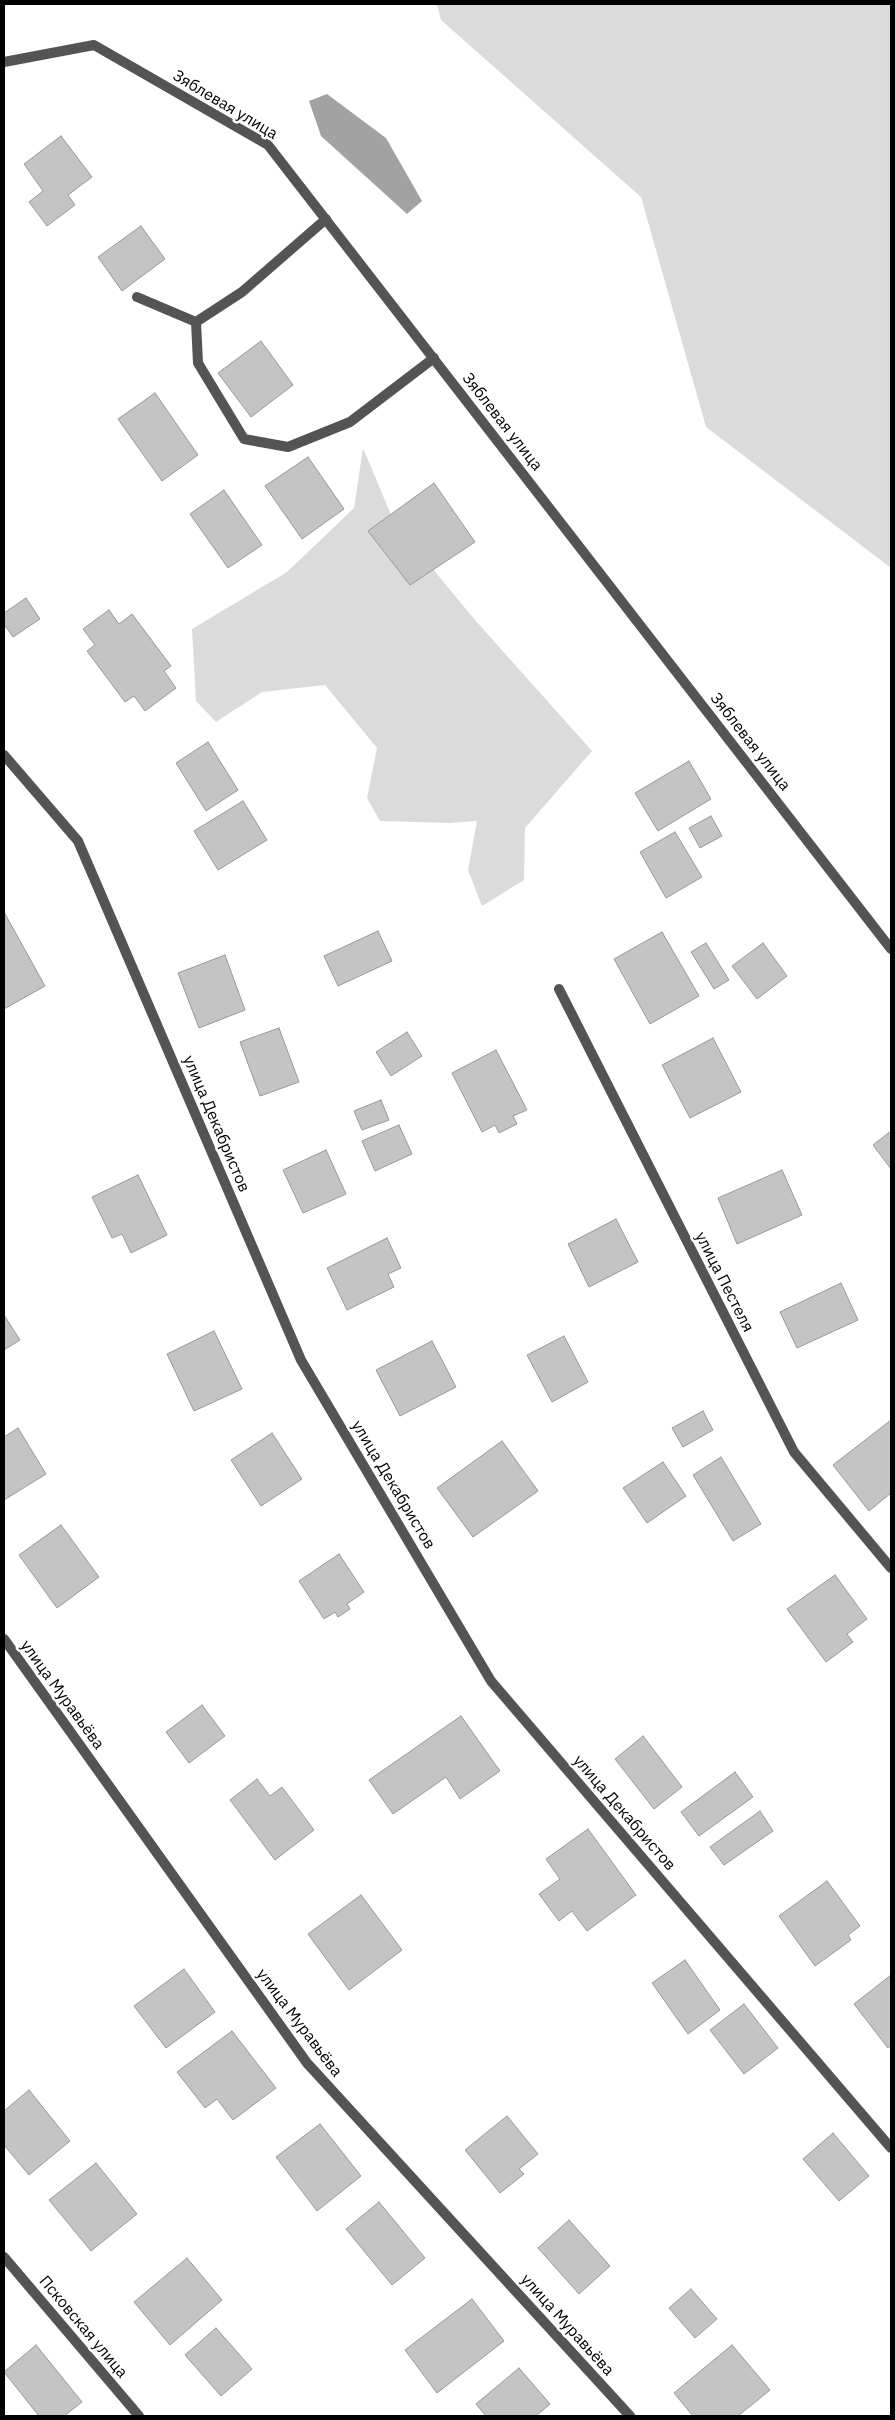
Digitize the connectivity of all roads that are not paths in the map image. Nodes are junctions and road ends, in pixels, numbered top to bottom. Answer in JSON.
{"nodes":[{"id":1,"x":4,"y":62,"type":"edge"},
{"id":2,"x":326,"y":219,"type":"junction"},
{"id":3,"x":137,"y":297,"type":"dead end"},
{"id":4,"x":196,"y":322,"type":"junction"},
{"id":5,"x":434,"y":358,"type":"junction"},
{"id":6,"x":4,"y":755,"type":"edge"},
{"id":7,"x":891,"y":949,"type":"edge"},
{"id":8,"x":559,"y":990,"type":"dead end"},
{"id":9,"x":891,"y":1568,"type":"edge"},
{"id":10,"x":4,"y":1639,"type":"edge"},
{"id":11,"x":891,"y":2148,"type":"edge"},
{"id":12,"x":4,"y":2257,"type":"edge"},
{"id":13,"x":139,"y":2416,"type":"edge"},
{"id":14,"x":630,"y":2416,"type":"edge"}],
"edges":[{"from":1,"to":2,"type":"street","name":"Зяблевая улица"},
{"from":2,"to":4,"type":"street"},
{"from":2,"to":5,"type":"street","name":"Зяблевая улица"},
{"from":3,"to":4,"type":"street"},
{"from":4,"to":5,"type":"street"},
{"from":5,"to":7,"type":"street","name":"Зяблевая улица"},
{"from":6,"to":11,"type":"street","name":"улица Декабристов"},
{"from":8,"to":9,"type":"street","name":"улица Пестеля"},
{"from":10,"to":14,"type":"street","name":"улица Муравьёва"},
{"from":12,"to":13,"type":"street","name":"Псковская улица"}]}
